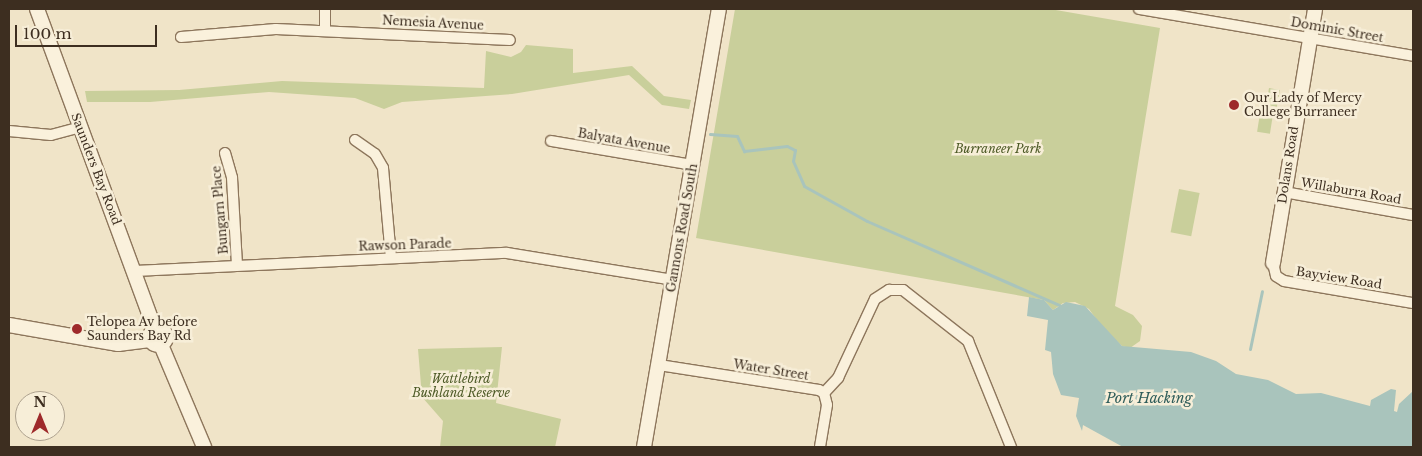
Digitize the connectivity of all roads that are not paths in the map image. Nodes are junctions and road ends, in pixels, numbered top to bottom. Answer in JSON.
{"nodes":[{"id":1,"x":37,"y":9,"type":"edge"},
{"id":2,"x":325,"y":9,"type":"edge"},
{"id":3,"x":720,"y":9,"type":"edge"},
{"id":4,"x":1139,"y":9,"type":"edge"},
{"id":5,"x":1314,"y":9,"type":"edge"},
{"id":6,"x":325,"y":30,"type":"junction"},
{"id":7,"x":181,"y":37,"type":"dead end"},
{"id":8,"x":1310,"y":38,"type":"junction"},
{"id":9,"x":510,"y":40,"type":"dead end"},
{"id":10,"x":1413,"y":56,"type":"edge"},
{"id":11,"x":80,"y":127,"type":"junction"},
{"id":12,"x":9,"y":131,"type":"edge"},
{"id":13,"x":355,"y":140,"type":"dead end"},
{"id":14,"x":551,"y":141,"type":"dead end"},
{"id":15,"x":226,"y":153,"type":"dead end"},
{"id":16,"x":693,"y":165,"type":"junction"},
{"id":17,"x":1284,"y":192,"type":"junction"},
{"id":18,"x":1413,"y":215,"type":"edge"},
{"id":19,"x":391,"y":258,"type":"junction"},
{"id":20,"x":1273,"y":263,"type":"joint"},
{"id":21,"x":237,"y":265,"type":"junction"},
{"id":22,"x":136,"y":272,"type":"junction"},
{"id":23,"x":674,"y":280,"type":"junction"},
{"id":24,"x":1413,"y":303,"type":"edge"},
{"id":25,"x":9,"y":325,"type":"edge"},
{"id":26,"x":155,"y":338,"type":"junction"},
{"id":27,"x":658,"y":365,"type":"junction"},
{"id":28,"x":824,"y":393,"type":"junction"},
{"id":29,"x":204,"y":447,"type":"edge"},
{"id":30,"x":644,"y":447,"type":"edge"},
{"id":31,"x":820,"y":447,"type":"edge"},
{"id":32,"x":1011,"y":447,"type":"edge"}],
"edges":[{"from":1,"to":11,"type":"street","name":"Saunders Bay Road"},
{"from":2,"to":6,"type":"street"},
{"from":3,"to":16,"type":"street","name":"Gannons Road South"},
{"from":4,"to":8,"type":"street","name":"Dominic Street"},
{"from":5,"to":8,"type":"street","name":"Dolans Road"},
{"from":6,"to":7,"type":"street","name":"Nemesia Avenue"},
{"from":6,"to":9,"type":"street","name":"Nemesia Avenue"},
{"from":8,"to":10,"type":"street","name":"Dominic Street"},
{"from":8,"to":17,"type":"street","name":"Dolans Road"},
{"from":11,"to":12,"type":"street"},
{"from":11,"to":22,"type":"street","name":"Saunders Bay Road"},
{"from":13,"to":19,"type":"street"},
{"from":14,"to":16,"type":"street","name":"Balyata Avenue"},
{"from":15,"to":21,"type":"street","name":"Bungarn Place"},
{"from":16,"to":23,"type":"street","name":"Gannons Road South"},
{"from":17,"to":18,"type":"street","name":"Willaburra Road"},
{"from":17,"to":20,"type":"street","name":"Dolans Road"},
{"from":19,"to":21,"type":"street","name":"Rawson Parade"},
{"from":19,"to":23,"type":"street","name":"Rawson Parade"},
{"from":20,"to":24,"type":"street","name":"Bayview Road"},
{"from":21,"to":22,"type":"street","name":"Rawson Parade"},
{"from":22,"to":26,"type":"street","name":"Saunders Bay Road"},
{"from":23,"to":27,"type":"street","name":"Gannons Road South"},
{"from":25,"to":26,"type":"street"},
{"from":26,"to":29,"type":"street","name":"Saunders Bay Road"},
{"from":27,"to":28,"type":"street","name":"Water Street"},
{"from":27,"to":30,"type":"street","name":"Gannons Road South"},
{"from":28,"to":31,"type":"street"},
{"from":28,"to":32,"type":"street"}]}
